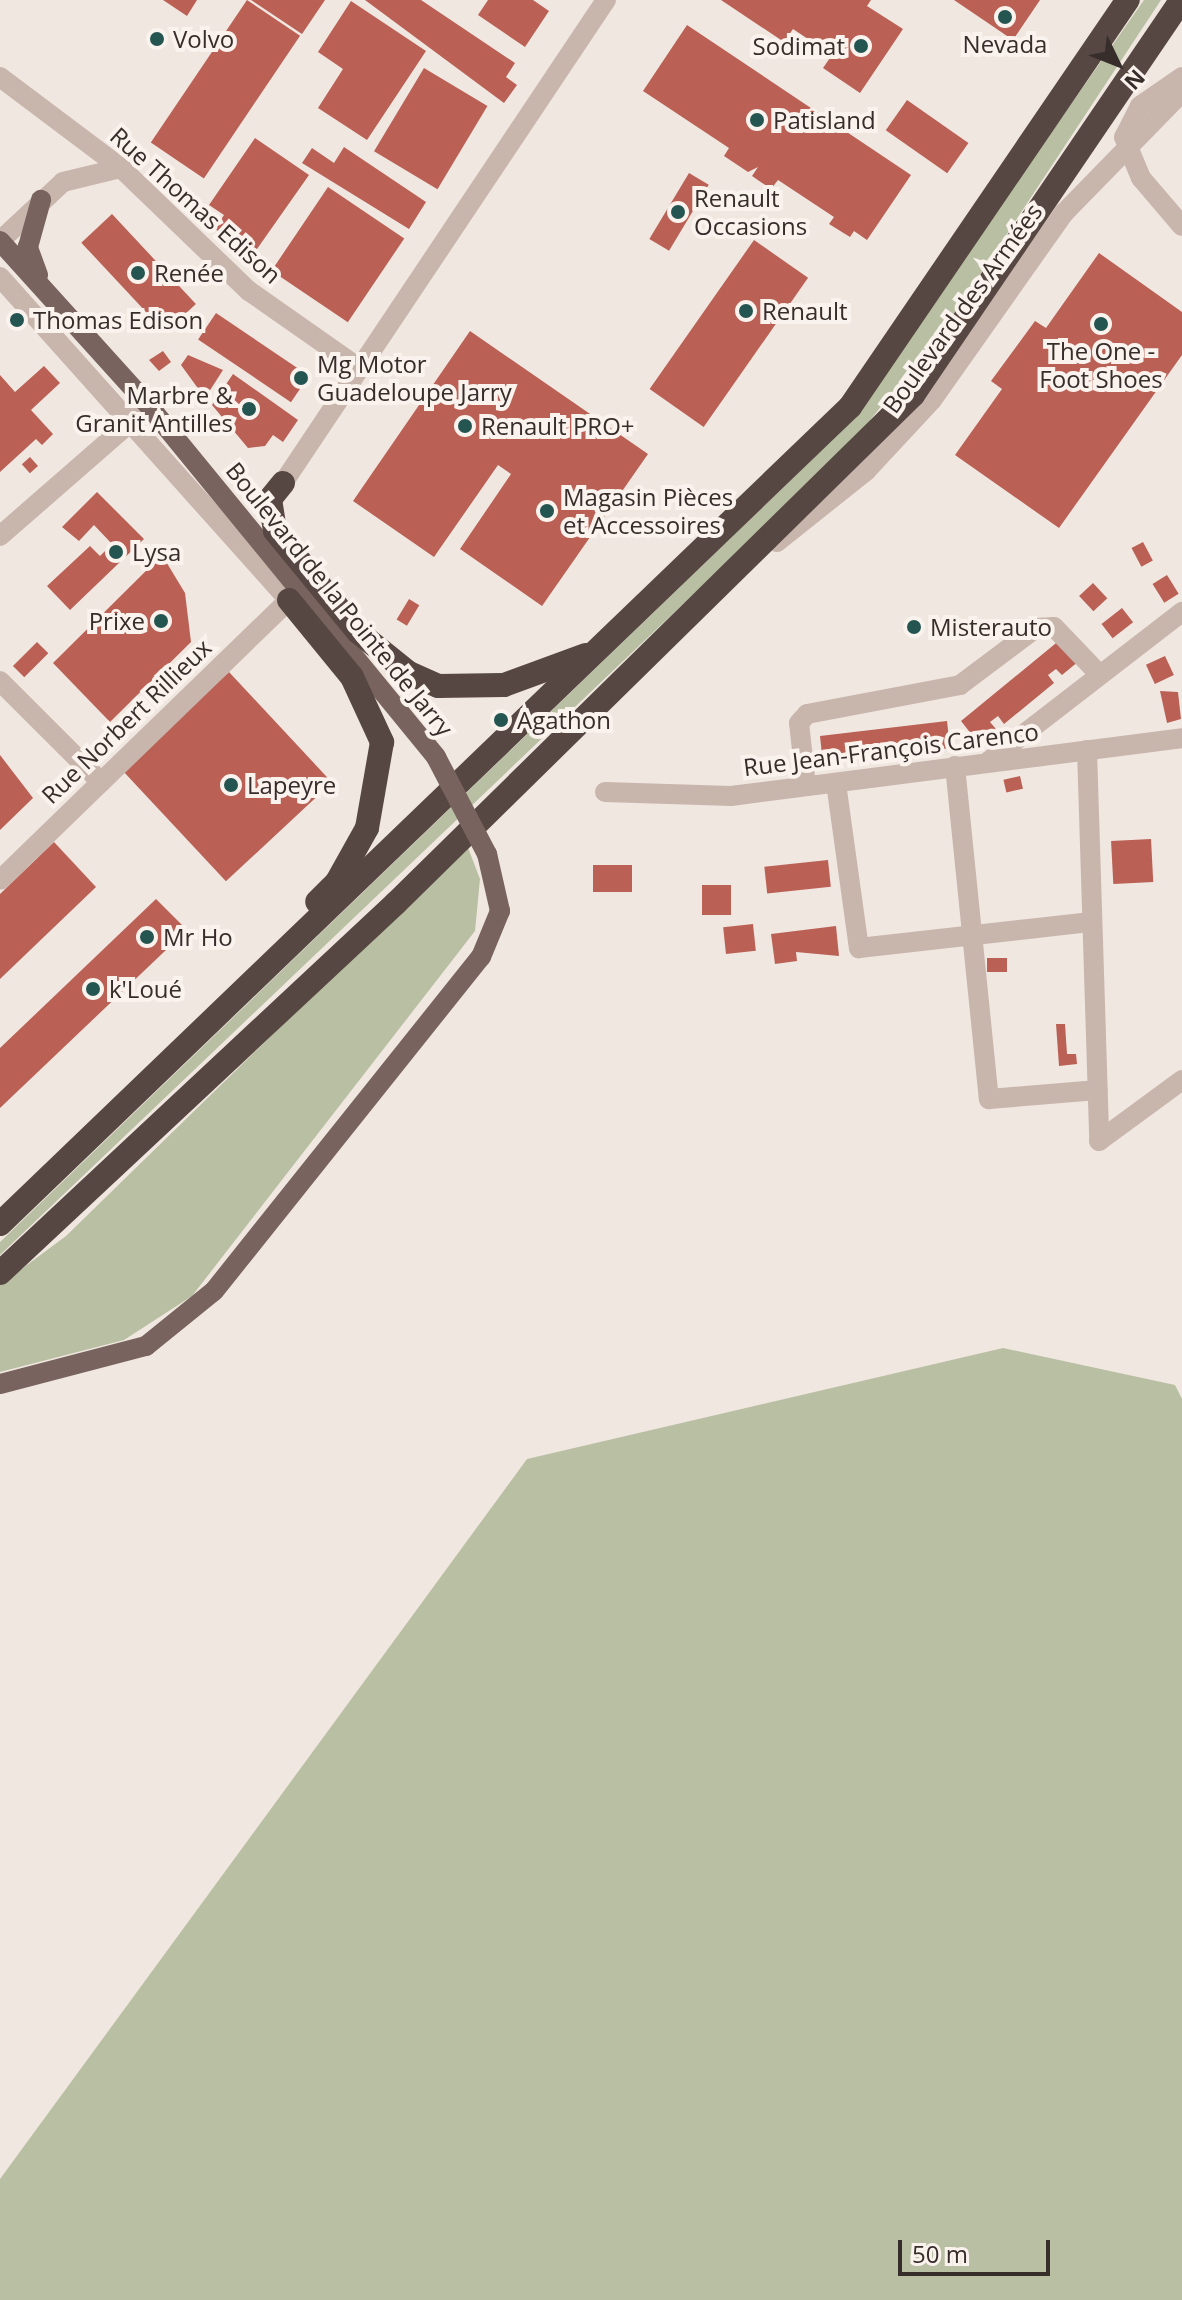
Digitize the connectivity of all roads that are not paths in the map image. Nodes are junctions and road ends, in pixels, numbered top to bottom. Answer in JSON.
{"nodes":[{"id":1,"x":606,"y":0,"type":"edge"},
{"id":2,"x":1128,"y":0,"type":"edge"},
{"id":3,"x":1181,"y":0,"type":"edge"},
{"id":4,"x":0,"y":77,"type":"edge"},
{"id":5,"x":1182,"y":77,"type":"edge"},
{"id":6,"x":1182,"y":92,"type":"edge"},
{"id":7,"x":1128,"y":154,"type":"junction"},
{"id":8,"x":121,"y":168,"type":"junction"},
{"id":9,"x":41,"y":200,"type":"junction"},
{"id":10,"x":1182,"y":226,"type":"edge"},
{"id":11,"x":0,"y":241,"type":"edge"},
{"id":12,"x":0,"y":277,"type":"edge"},
{"id":13,"x":40,"y":282,"type":"junction"},
{"id":14,"x":359,"y":368,"type":"junction"},
{"id":15,"x":149,"y":406,"type":"junction"},
{"id":16,"x":130,"y":423,"type":"junction"},
{"id":17,"x":283,"y":483,"type":"joint"},
{"id":18,"x":0,"y":536,"type":"edge"},
{"id":19,"x":736,"y":574,"type":"junction"},
{"id":20,"x":289,"y":600,"type":"junction"},
{"id":21,"x":1182,"y":612,"type":"edge"},
{"id":22,"x":599,"y":650,"type":"junction"},
{"id":23,"x":1100,"y":675,"type":"junction"},
{"id":24,"x":0,"y":681,"type":"edge"},
{"id":25,"x":1182,"y":738,"type":"edge"},
{"id":26,"x":1087,"y":750,"type":"junction"},
{"id":27,"x":988,"y":761,"type":"junction"},
{"id":28,"x":955,"y":766,"type":"junction"},
{"id":29,"x":101,"y":782,"type":"junction"},
{"id":30,"x":836,"y":783,"type":"junction"},
{"id":31,"x":806,"y":786,"type":"junction"},
{"id":32,"x":605,"y":792,"type":"dead end"},
{"id":33,"x":0,"y":880,"type":"edge"},
{"id":34,"x":1092,"y":922,"type":"junction"},
{"id":35,"x":972,"y":936,"type":"junction"},
{"id":36,"x":1182,"y":1080,"type":"edge"},
{"id":37,"x":1098,"y":1090,"type":"junction"},
{"id":38,"x":142,"y":1091,"type":"junction"},
{"id":39,"x":0,"y":1224,"type":"edge"},
{"id":40,"x":0,"y":1273,"type":"edge"},
{"id":41,"x":0,"y":1384,"type":"edge"}],
"edges":[{"from":1,"to":14,"type":"street"},
{"from":2,"to":22,"type":"highway"},
{"from":3,"to":19,"type":"highway"},
{"from":4,"to":8,"type":"street","name":"Rue Thomas Edison"},
{"from":5,"to":7,"type":"street"},
{"from":6,"to":7,"type":"street","name":"Boulevard des Armées"},
{"from":7,"to":10,"type":"street"},
{"from":7,"to":19,"type":"street","name":"Boulevard des Armées"},
{"from":8,"to":9,"type":"street"},
{"from":8,"to":14,"type":"street","name":"Rue Thomas Edison"},
{"from":9,"to":11,"type":"street"},
{"from":9,"to":13,"type":"main road"},
{"from":11,"to":13,"type":"main road","name":"Boulevard de la Pointe de Jarry"},
{"from":12,"to":16,"type":"street","name":"Boulevard de la Pointe de Jarry"},
{"from":13,"to":15,"type":"main road","name":"Boulevard de la Pointe de Jarry"},
{"from":14,"to":17,"type":"street"},
{"from":15,"to":16,"type":"street"},
{"from":15,"to":41,"type":"main road","name":"Boulevard de la Pointe de Jarry","bridge":true},
{"from":16,"to":18,"type":"street"},
{"from":16,"to":20,"type":"street","name":"Boulevard de la Pointe de Jarry"},
{"from":17,"to":22,"type":"highway"},
{"from":19,"to":40,"type":"highway"},
{"from":20,"to":29,"type":"street","name":"Rue Norbert Rillieux"},
{"from":20,"to":38,"type":"highway"},
{"from":21,"to":23,"type":"street"},
{"from":22,"to":38,"type":"highway"},
{"from":23,"to":27,"type":"street"},
{"from":23,"to":31,"type":"street"},
{"from":24,"to":29,"type":"street"},
{"from":25,"to":26,"type":"street","name":"Rue Jean-François Carenco"},
{"from":26,"to":27,"type":"street","name":"Rue Jean-François Carenco"},
{"from":26,"to":34,"type":"street"},
{"from":27,"to":28,"type":"street","name":"Rue Jean-François Carenco"},
{"from":28,"to":30,"type":"street","name":"Rue Jean-François Carenco"},
{"from":28,"to":35,"type":"street"},
{"from":29,"to":33,"type":"street","name":"Rue Norbert Rillieux"},
{"from":30,"to":31,"type":"street","name":"Rue Jean-François Carenco"},
{"from":30,"to":35,"type":"street"},
{"from":31,"to":32,"type":"street","name":"Rue Jean-François Carenco"},
{"from":34,"to":35,"type":"street"},
{"from":34,"to":37,"type":"street"},
{"from":35,"to":37,"type":"street"},
{"from":36,"to":37,"type":"street"},
{"from":38,"to":39,"type":"highway"}]}
